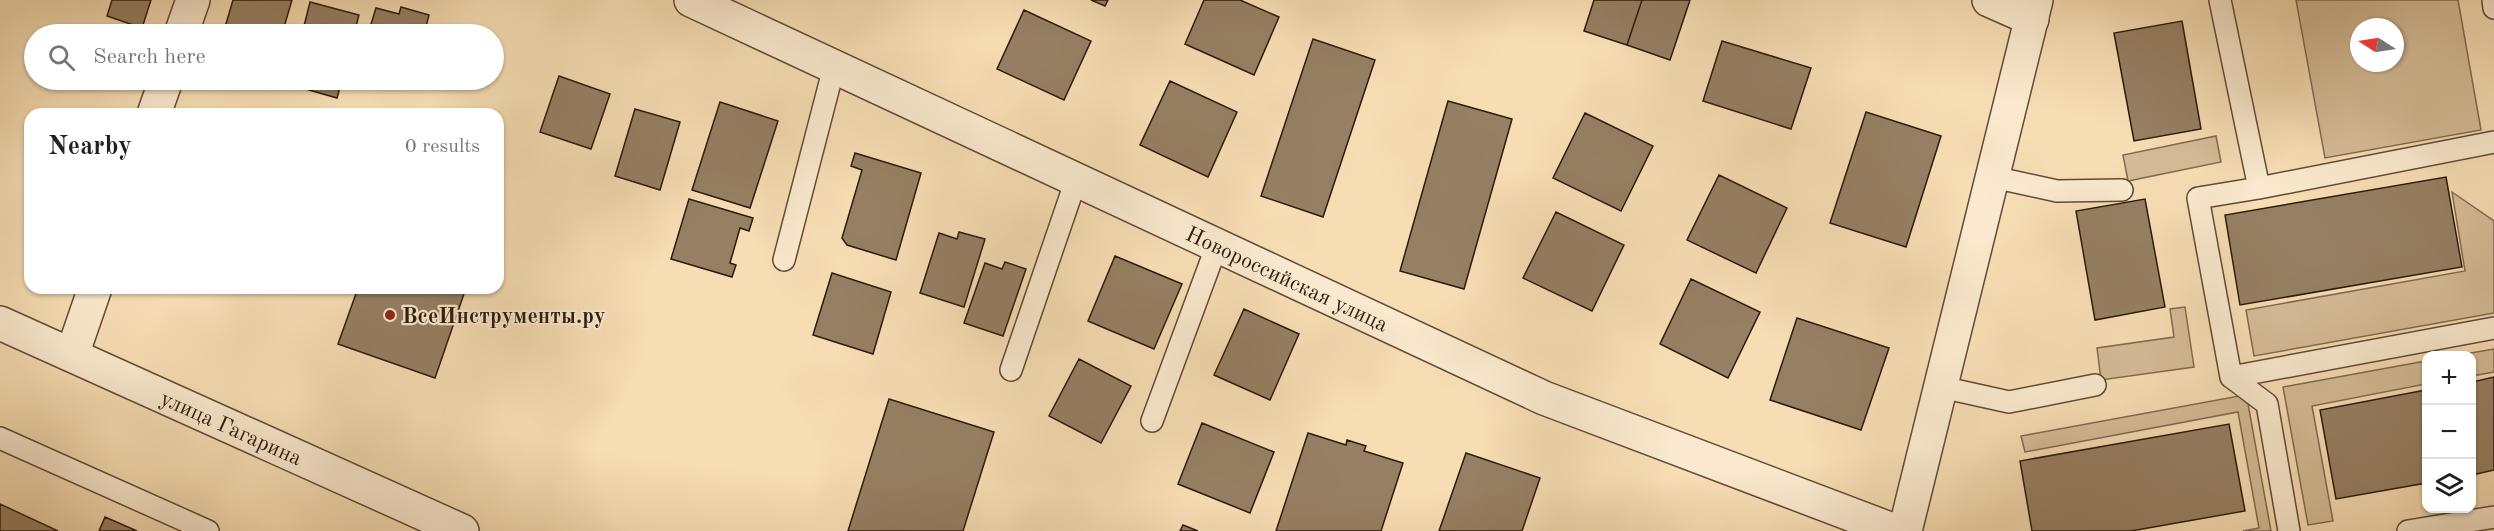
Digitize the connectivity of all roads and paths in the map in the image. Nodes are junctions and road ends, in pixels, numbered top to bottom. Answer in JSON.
{"nodes":[{"id":1,"x":193,"y":0,"type":"edge"},
{"id":2,"x":691,"y":0,"type":"edge"},
{"id":3,"x":1989,"y":0,"type":"edge"},
{"id":4,"x":2220,"y":0,"type":"edge"},
{"id":5,"x":2493,"y":0,"type":"edge"},
{"id":6,"x":2494,"y":8,"type":"edge"},
{"id":7,"x":2034,"y":10,"type":"edge"},
{"id":8,"x":185,"y":24,"type":"edge"},
{"id":9,"x":834,"y":67,"type":"junction"},
{"id":10,"x":162,"y":90,"type":"edge"},
{"id":11,"x":156,"y":108,"type":"edge"},
{"id":12,"x":2494,"y":142,"type":"edge"},
{"id":13,"x":1993,"y":177,"type":"junction"},
{"id":14,"x":1076,"y":180,"type":"junction"},
{"id":15,"x":2259,"y":188,"type":"junction"},
{"id":16,"x":2122,"y":190,"type":"dead end"},
{"id":17,"x":1217,"y":245,"type":"junction"},
{"id":18,"x":784,"y":260,"type":"dead end"},
{"id":19,"x":93,"y":294,"type":"edge"},
{"id":20,"x":0,"y":323,"type":"edge"},
{"id":21,"x":2494,"y":328,"type":"edge"},
{"id":22,"x":72,"y":355,"type":"junction"},
{"id":23,"x":1011,"y":370,"type":"dead end"},
{"id":24,"x":2231,"y":377,"type":"junction"},
{"id":25,"x":2095,"y":385,"type":"dead end"},
{"id":26,"x":1941,"y":387,"type":"junction"},
{"id":27,"x":1152,"y":421,"type":"dead end"},
{"id":28,"x":0,"y":438,"type":"edge"},
{"id":29,"x":2494,"y":517,"type":"edge"},
{"id":30,"x":208,"y":531,"type":"edge"},
{"id":31,"x":462,"y":531,"type":"edge"},
{"id":32,"x":1895,"y":531,"type":"edge"},
{"id":33,"x":1905,"y":531,"type":"edge"},
{"id":34,"x":2289,"y":531,"type":"edge"},
{"id":35,"x":2408,"y":531,"type":"edge"}],
"edges":[{"from":1,"to":8,"type":"street"},
{"from":2,"to":9,"type":"street","name":"Новороссийская улица"},
{"from":3,"to":7,"type":"street"},
{"from":4,"to":15,"type":"lane"},
{"from":5,"to":6,"type":"lane"},
{"from":7,"to":13,"type":"street"},
{"from":9,"to":14,"type":"street","name":"Новороссийская улица"},
{"from":9,"to":18,"type":"lane"},
{"from":10,"to":11,"type":"street"},
{"from":12,"to":15,"type":"lane"},
{"from":13,"to":16,"type":"lane"},
{"from":13,"to":26,"type":"street"},
{"from":14,"to":17,"type":"street","name":"Новороссийская улица"},
{"from":14,"to":23,"type":"lane"},
{"from":15,"to":24,"type":"lane"},
{"from":17,"to":27,"type":"lane"},
{"from":17,"to":32,"type":"street","name":"Новороссийская улица"},
{"from":19,"to":22,"type":"street"},
{"from":20,"to":22,"type":"street","name":"улица Гагарина"},
{"from":21,"to":24,"type":"lane"},
{"from":22,"to":31,"type":"street","name":"улица Гагарина"},
{"from":24,"to":34,"type":"lane"},
{"from":25,"to":26,"type":"lane"},
{"from":26,"to":33,"type":"street"},
{"from":28,"to":30,"type":"lane"},
{"from":29,"to":35,"type":"lane"}]}
